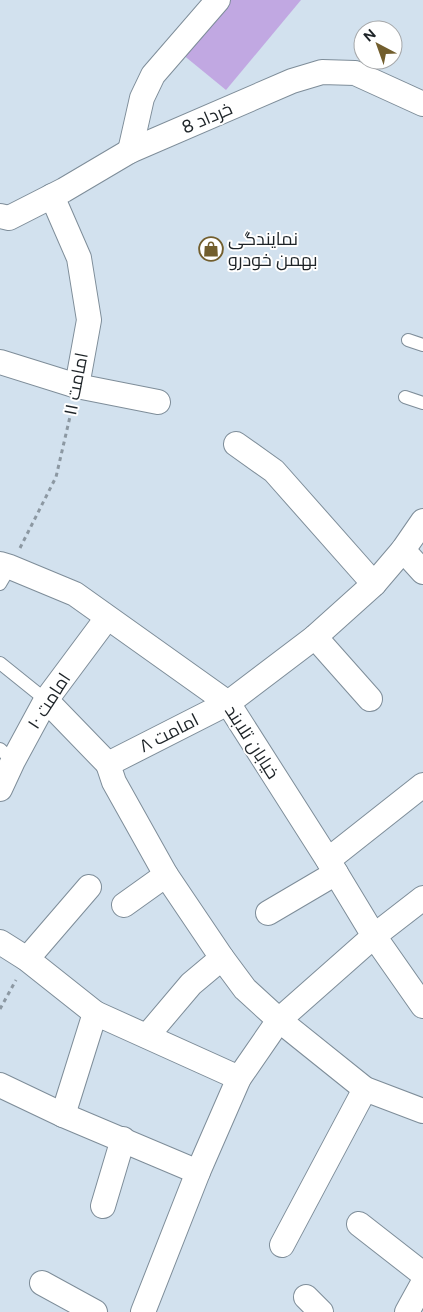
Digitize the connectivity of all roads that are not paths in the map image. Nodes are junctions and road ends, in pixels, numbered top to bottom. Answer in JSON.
{"nodes":[{"id":1,"x":218,"y":0,"type":"edge"},
{"id":2,"x":423,"y":104,"type":"edge"},
{"id":3,"x":130,"y":151,"type":"junction"},
{"id":4,"x":52,"y":196,"type":"junction"},
{"id":5,"x":0,"y":216,"type":"edge"},
{"id":6,"x":408,"y":340,"type":"dead end"},
{"id":7,"x":423,"y":345,"type":"edge"},
{"id":8,"x":0,"y":362,"type":"edge"},
{"id":9,"x":77,"y":386,"type":"junction"},
{"id":10,"x":405,"y":397,"type":"dead end"},
{"id":11,"x":158,"y":402,"type":"dead end"},
{"id":12,"x":423,"y":403,"type":"edge"},
{"id":13,"x":236,"y":444,"type":"dead end"},
{"id":14,"x":423,"y":521,"type":"edge"},
{"id":15,"x":403,"y":550,"type":"junction"},
{"id":16,"x":3,"y":572,"type":"edge"},
{"id":17,"x":423,"y":572,"type":"edge"},
{"id":18,"x":374,"y":584,"type":"junction"},
{"id":19,"x":107,"y":618,"type":"junction"},
{"id":20,"x":314,"y":637,"type":"junction"},
{"id":21,"x":0,"y":663,"type":"edge"},
{"id":22,"x":370,"y":699,"type":"dead end"},
{"id":23,"x":46,"y":700,"type":"junction"},
{"id":24,"x":228,"y":703,"type":"junction"},
{"id":25,"x":6,"y":755,"type":"edge"},
{"id":26,"x":108,"y":764,"type":"junction"},
{"id":27,"x":423,"y":786,"type":"edge"},
{"id":28,"x":0,"y":790,"type":"edge"},
{"id":29,"x":332,"y":867,"type":"junction"},
{"id":30,"x":166,"y":875,"type":"junction"},
{"id":31,"x":89,"y":887,"type":"dead end"},
{"id":32,"x":423,"y":898,"type":"edge"},
{"id":33,"x":124,"y":905,"type":"dead end"},
{"id":34,"x":268,"y":913,"type":"dead end"},
{"id":35,"x":374,"y":936,"type":"junction"},
{"id":36,"x":0,"y":942,"type":"edge"},
{"id":37,"x":222,"y":958,"type":"junction"},
{"id":38,"x":27,"y":959,"type":"junction"},
{"id":39,"x":423,"y":1006,"type":"edge"},
{"id":40,"x":95,"y":1013,"type":"junction"},
{"id":41,"x":279,"y":1020,"type":"junction"},
{"id":42,"x":147,"y":1036,"type":"junction"},
{"id":43,"x":240,"y":1078,"type":"junction"},
{"id":44,"x":0,"y":1085,"type":"edge"},
{"id":45,"x":365,"y":1089,"type":"junction"},
{"id":46,"x":423,"y":1111,"type":"edge"},
{"id":47,"x":63,"y":1115,"type":"junction"},
{"id":48,"x":123,"y":1139,"type":"junction"},
{"id":49,"x":198,"y":1172,"type":"junction"},
{"id":50,"x":103,"y":1206,"type":"dead end"},
{"id":51,"x":359,"y":1224,"type":"dead end"},
{"id":52,"x":282,"y":1245,"type":"dead end"},
{"id":53,"x":423,"y":1274,"type":"edge"},
{"id":54,"x":42,"y":1283,"type":"dead end"},
{"id":55,"x":423,"y":1283,"type":"edge"},
{"id":56,"x":95,"y":1312,"type":"edge"},
{"id":57,"x":142,"y":1312,"type":"edge"},
{"id":58,"x":407,"y":1312,"type":"edge"}],
"edges":[{"from":1,"to":3,"type":"street"},
{"from":2,"to":3,"type":"street","name":"خرداد 8"},
{"from":3,"to":4,"type":"street","name":"خرداد 8"},
{"from":4,"to":5,"type":"street","name":"خرداد 8"},
{"from":4,"to":9,"type":"street","name":"امامت ۱۱"},
{"from":6,"to":7,"type":"lane"},
{"from":8,"to":9,"type":"street"},
{"from":9,"to":11,"type":"street"},
{"from":10,"to":12,"type":"lane"},
{"from":13,"to":18,"type":"street"},
{"from":14,"to":15,"type":"street","name":"امامت ۸"},
{"from":15,"to":17,"type":"street"},
{"from":15,"to":18,"type":"street","name":"امامت ۸"},
{"from":16,"to":19,"type":"street","name":"خیابان تلابند"},
{"from":18,"to":20,"type":"street","name":"امامت ۸"},
{"from":19,"to":23,"type":"street","name":"امامت ۱۰"},
{"from":19,"to":24,"type":"street","name":"خیابان تلابند"},
{"from":20,"to":22,"type":"street"},
{"from":20,"to":24,"type":"street","name":"امامت ۸"},
{"from":21,"to":23,"type":"lane"},
{"from":23,"to":25,"type":"street","name":"امامت ۱۰"},
{"from":23,"to":26,"type":"street"},
{"from":24,"to":26,"type":"street","name":"امامت ۸"},
{"from":24,"to":29,"type":"street","name":"خیابان تلابند"},
{"from":25,"to":28,"type":"street","name":"امامت ۱۰"},
{"from":26,"to":30,"type":"street"},
{"from":27,"to":29,"type":"street"},
{"from":29,"to":34,"type":"street"},
{"from":29,"to":35,"type":"street","name":"خیابان تلابند"},
{"from":30,"to":33,"type":"street"},
{"from":30,"to":37,"type":"street"},
{"from":31,"to":38,"type":"street"},
{"from":32,"to":35,"type":"street"},
{"from":35,"to":39,"type":"street","name":"خیابان تلابند"},
{"from":35,"to":41,"type":"street"},
{"from":36,"to":38,"type":"street"},
{"from":37,"to":41,"type":"street"},
{"from":37,"to":42,"type":"street"},
{"from":38,"to":40,"type":"street"},
{"from":40,"to":42,"type":"street"},
{"from":40,"to":47,"type":"street"},
{"from":41,"to":43,"type":"street"},
{"from":41,"to":45,"type":"street"},
{"from":42,"to":43,"type":"street"},
{"from":43,"to":49,"type":"street"},
{"from":44,"to":47,"type":"street"},
{"from":45,"to":46,"type":"street"},
{"from":45,"to":52,"type":"street"},
{"from":47,"to":48,"type":"street"},
{"from":48,"to":49,"type":"street"},
{"from":48,"to":50,"type":"street"},
{"from":49,"to":57,"type":"street"},
{"from":51,"to":53,"type":"street"},
{"from":54,"to":56,"type":"street"},
{"from":55,"to":58,"type":"street"}]}
